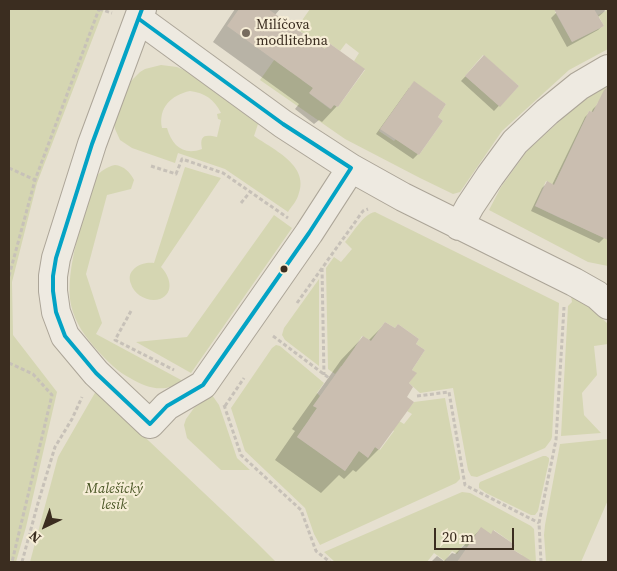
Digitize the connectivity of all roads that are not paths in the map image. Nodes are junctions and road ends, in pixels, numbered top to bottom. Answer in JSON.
{"nodes":[{"id":1,"x":141,"y":14,"type":"edge"},
{"id":2,"x":608,"y":69,"type":"edge"},
{"id":3,"x":351,"y":168,"type":"junction"},
{"id":4,"x":460,"y":226,"type":"junction"},
{"id":5,"x":608,"y":305,"type":"edge"}],
"edges":[{"from":1,"to":3,"type":"street"},
{"from":1,"to":3,"type":"street"},
{"from":2,"to":4,"type":"street"},
{"from":3,"to":4,"type":"street"},
{"from":4,"to":5,"type":"street"}]}
